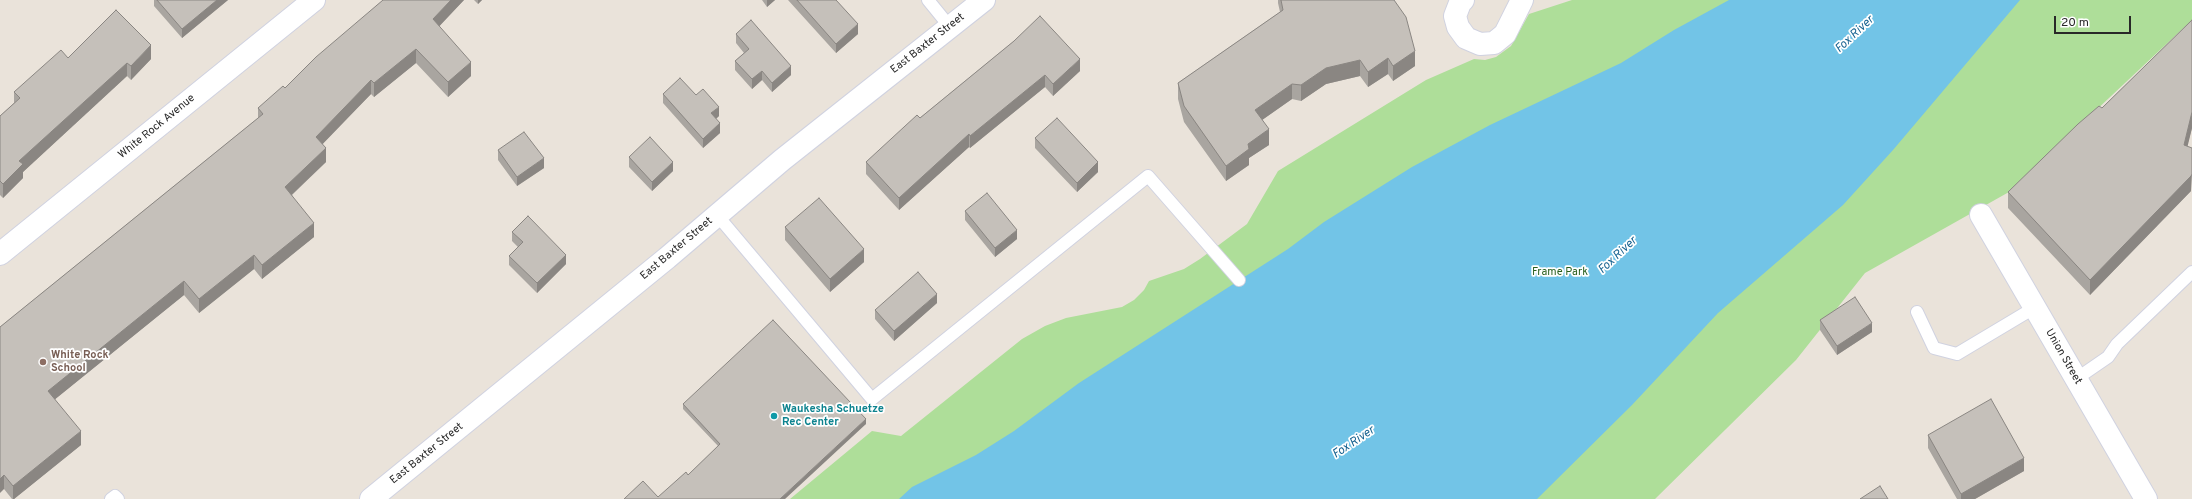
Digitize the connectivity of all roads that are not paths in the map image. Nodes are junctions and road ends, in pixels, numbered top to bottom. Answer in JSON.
{"nodes":[{"id":1,"x":928,"y":0,"type":"edge"},
{"id":2,"x":984,"y":0,"type":"edge"},
{"id":3,"x":1463,"y":0,"type":"edge"},
{"id":4,"x":1522,"y":0,"type":"edge"},
{"id":5,"x":304,"y":3,"type":"edge"},
{"id":6,"x":950,"y":27,"type":"junction"},
{"id":7,"x":717,"y":215,"type":"junction"},
{"id":8,"x":1981,"y":215,"type":"dead end"},
{"id":9,"x":0,"y":254,"type":"edge"},
{"id":10,"x":2192,"y":272,"type":"edge"},
{"id":11,"x":1238,"y":280,"type":"dead end"},
{"id":12,"x":2034,"y":308,"type":"junction"},
{"id":13,"x":1917,"y":312,"type":"dead end"},
{"id":14,"x":2076,"y":379,"type":"junction"},
{"id":15,"x":110,"y":499,"type":"edge"},
{"id":16,"x":118,"y":499,"type":"edge"},
{"id":17,"x":371,"y":499,"type":"edge"},
{"id":18,"x":2146,"y":499,"type":"edge"}],
"edges":[{"from":1,"to":6,"type":"lane"},
{"from":2,"to":6,"type":"street","name":"East Baxter Street"},
{"from":3,"to":4,"type":"street"},
{"from":5,"to":9,"type":"street","name":"White Rock Avenue"},
{"from":6,"to":7,"type":"street","name":"East Baxter Street"},
{"from":7,"to":11,"type":"lane"},
{"from":7,"to":17,"type":"street","name":"East Baxter Street"},
{"from":8,"to":12,"type":"street","name":"Union Street"},
{"from":10,"to":14,"type":"lane"},
{"from":12,"to":13,"type":"lane"},
{"from":12,"to":14,"type":"street","name":"Union Street"},
{"from":14,"to":18,"type":"street","name":"Union Street"},
{"from":15,"to":16,"type":"lane"}]}
